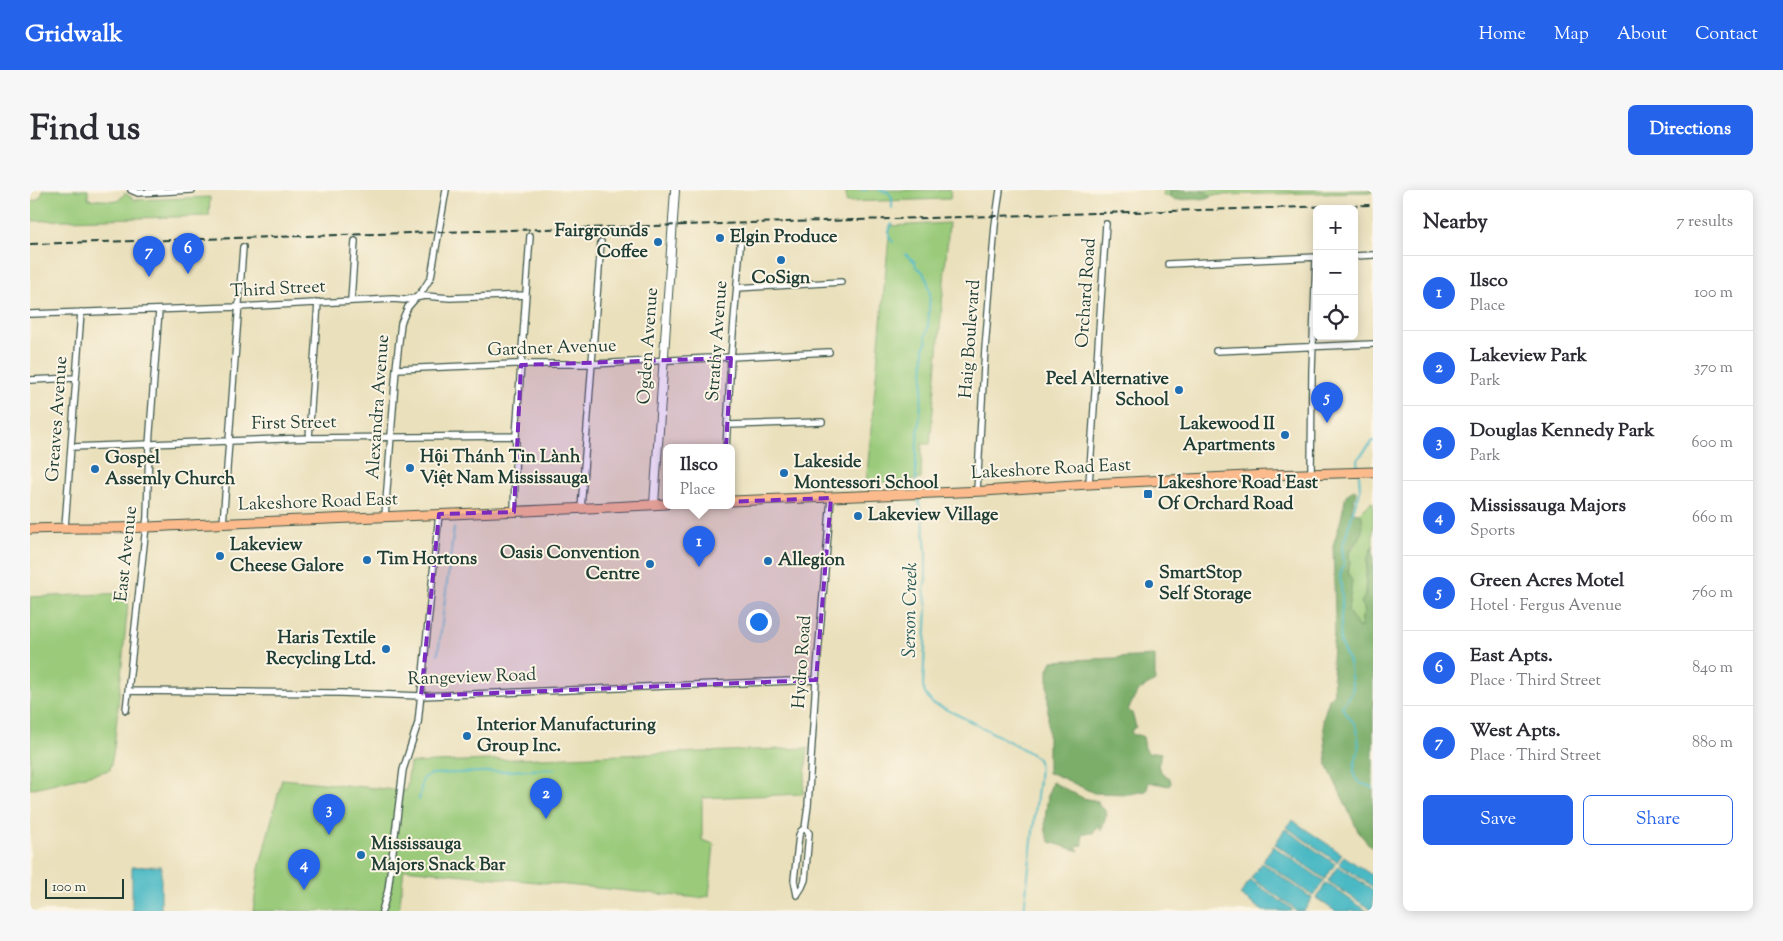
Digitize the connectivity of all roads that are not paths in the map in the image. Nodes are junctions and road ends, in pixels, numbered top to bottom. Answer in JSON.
{"nodes":[{"id":1,"x":132,"y":190,"type":"edge"},
{"id":2,"x":192,"y":190,"type":"edge"},
{"id":3,"x":446,"y":190,"type":"edge"},
{"id":4,"x":675,"y":190,"type":"edge"},
{"id":5,"x":1000,"y":190,"type":"edge"},
{"id":6,"x":1106,"y":224,"type":"dead end"},
{"id":7,"x":741,"y":235,"type":"dead end"},
{"id":8,"x":530,"y":236,"type":"dead end"},
{"id":9,"x":355,"y":240,"type":"dead end"},
{"id":10,"x":601,"y":242,"type":"dead end"},
{"id":11,"x":243,"y":247,"type":"dead end"},
{"id":12,"x":1373,"y":255,"type":"edge"},
{"id":13,"x":1358,"y":256,"type":"edge"},
{"id":14,"x":1313,"y":258,"type":"edge"},
{"id":15,"x":1168,"y":264,"type":"dead end"},
{"id":16,"x":841,"y":282,"type":"dead end"},
{"id":17,"x":737,"y":288,"type":"junction"},
{"id":18,"x":526,"y":295,"type":"junction"},
{"id":19,"x":1315,"y":295,"type":"edge"},
{"id":20,"x":416,"y":297,"type":"junction"},
{"id":21,"x":351,"y":301,"type":"junction"},
{"id":22,"x":318,"y":302,"type":"junction"},
{"id":23,"x":238,"y":307,"type":"junction"},
{"id":24,"x":159,"y":310,"type":"junction"},
{"id":25,"x":81,"y":312,"type":"junction"},
{"id":26,"x":30,"y":314,"type":"edge"},
{"id":27,"x":1373,"y":344,"type":"edge"},
{"id":28,"x":1313,"y":346,"type":"junction"},
{"id":29,"x":1216,"y":351,"type":"dead end"},
{"id":30,"x":829,"y":352,"type":"dead end"},
{"id":31,"x":731,"y":358,"type":"junction"},
{"id":32,"x":663,"y":360,"type":"junction"},
{"id":33,"x":593,"y":364,"type":"junction"},
{"id":34,"x":521,"y":365,"type":"junction"},
{"id":35,"x":396,"y":369,"type":"junction"},
{"id":36,"x":76,"y":378,"type":"junction"},
{"id":37,"x":30,"y":380,"type":"edge"},
{"id":38,"x":822,"y":422,"type":"dead end"},
{"id":39,"x":728,"y":425,"type":"junction"},
{"id":40,"x":516,"y":436,"type":"junction"},
{"id":41,"x":309,"y":438,"type":"junction"},
{"id":42,"x":392,"y":438,"type":"junction"},
{"id":43,"x":228,"y":440,"type":"junction"},
{"id":44,"x":726,"y":444,"type":"edge"},
{"id":45,"x":150,"y":445,"type":"junction"},
{"id":46,"x":72,"y":447,"type":"junction"},
{"id":47,"x":1373,"y":472,"type":"edge"},
{"id":48,"x":1311,"y":474,"type":"junction"},
{"id":49,"x":1089,"y":484,"type":"junction"},
{"id":50,"x":977,"y":491,"type":"junction"},
{"id":51,"x":830,"y":498,"type":"junction"},
{"id":52,"x":735,"y":501,"type":"edge"},
{"id":53,"x":663,"y":504,"type":"edge"},
{"id":54,"x":654,"y":505,"type":"junction"},
{"id":55,"x":581,"y":509,"type":"junction"},
{"id":56,"x":514,"y":512,"type":"junction"},
{"id":57,"x":439,"y":514,"type":"junction"},
{"id":58,"x":386,"y":516,"type":"junction"},
{"id":59,"x":223,"y":524,"type":"junction"},
{"id":60,"x":65,"y":527,"type":"junction"},
{"id":61,"x":146,"y":527,"type":"junction"},
{"id":62,"x":30,"y":529,"type":"edge"},
{"id":63,"x":816,"y":680,"type":"junction"},
{"id":64,"x":128,"y":691,"type":"junction"},
{"id":65,"x":421,"y":696,"type":"junction"},
{"id":66,"x":126,"y":710,"type":"dead end"},
{"id":67,"x":805,"y":828,"type":"junction"},
{"id":68,"x":382,"y":911,"type":"edge"}],
"edges":[{"from":1,"to":2,"type":"street"},
{"from":3,"to":20,"type":"street","name":"Alexandra Avenue"},
{"from":4,"to":32,"type":"street","name":"Ogden Avenue"},
{"from":5,"to":50,"type":"street","name":"Haig Boulevard"},
{"from":6,"to":49,"type":"street","name":"Orchard Road"},
{"from":7,"to":17,"type":"street","name":"Strathy Avenue"},
{"from":8,"to":18,"type":"street"},
{"from":9,"to":21,"type":"street"},
{"from":10,"to":33,"type":"street"},
{"from":11,"to":23,"type":"street"},
{"from":12,"to":13,"type":"street"},
{"from":14,"to":15,"type":"street"},
{"from":16,"to":17,"type":"street"},
{"from":17,"to":31,"type":"street","name":"Strathy Avenue"},
{"from":18,"to":20,"type":"street","name":"Third Street"},
{"from":18,"to":34,"type":"street"},
{"from":19,"to":28,"type":"street"},
{"from":20,"to":21,"type":"street","name":"Third Street"},
{"from":20,"to":35,"type":"street","name":"Alexandra Avenue"},
{"from":21,"to":22,"type":"street","name":"Third Street"},
{"from":22,"to":23,"type":"street","name":"Third Street"},
{"from":22,"to":41,"type":"street"},
{"from":23,"to":24,"type":"street","name":"Third Street"},
{"from":23,"to":43,"type":"street"},
{"from":24,"to":25,"type":"street","name":"Third Street"},
{"from":24,"to":45,"type":"street","name":"East Avenue"},
{"from":25,"to":26,"type":"street","name":"Third Street"},
{"from":25,"to":36,"type":"street","name":"Greaves Avenue"},
{"from":27,"to":28,"type":"street"},
{"from":28,"to":29,"type":"street"},
{"from":28,"to":48,"type":"street"},
{"from":30,"to":31,"type":"street","name":"Gardner Avenue"},
{"from":31,"to":32,"type":"street","name":"Gardner Avenue"},
{"from":31,"to":39,"type":"street","name":"Strathy Avenue"},
{"from":32,"to":33,"type":"street","name":"Gardner Avenue"},
{"from":32,"to":54,"type":"street","name":"Ogden Avenue"},
{"from":33,"to":34,"type":"street","name":"Gardner Avenue"},
{"from":33,"to":55,"type":"street"},
{"from":34,"to":35,"type":"street","name":"Gardner Avenue"},
{"from":34,"to":40,"type":"street"},
{"from":35,"to":42,"type":"street","name":"Alexandra Avenue"},
{"from":36,"to":37,"type":"street"},
{"from":36,"to":46,"type":"street","name":"Greaves Avenue"},
{"from":38,"to":39,"type":"street"},
{"from":39,"to":44,"type":"street","name":"Strathy Avenue"},
{"from":40,"to":42,"type":"street","name":"First Street"},
{"from":40,"to":56,"type":"street"},
{"from":41,"to":42,"type":"street","name":"First Street"},
{"from":41,"to":43,"type":"street","name":"First Street"},
{"from":42,"to":58,"type":"street","name":"Alexandra Avenue"},
{"from":43,"to":45,"type":"street","name":"First Street"},
{"from":43,"to":59,"type":"street"},
{"from":45,"to":46,"type":"street","name":"First Street"},
{"from":45,"to":61,"type":"street","name":"East Avenue"},
{"from":46,"to":60,"type":"street","name":"Greaves Avenue"},
{"from":47,"to":48,"type":"main road","name":"Lakeshore Road East"},
{"from":48,"to":49,"type":"main road","name":"Lakeshore Road East"},
{"from":49,"to":50,"type":"main road","name":"Lakeshore Road East"},
{"from":50,"to":51,"type":"main road","name":"Lakeshore Road East"},
{"from":51,"to":52,"type":"main road","name":"Lakeshore Road East"},
{"from":51,"to":63,"type":"street","name":"Hydro Road"},
{"from":53,"to":54,"type":"main road","name":"Lakeshore Road East"},
{"from":54,"to":55,"type":"main road","name":"Lakeshore Road East"},
{"from":55,"to":56,"type":"main road","name":"Lakeshore Road East"},
{"from":56,"to":57,"type":"main road","name":"Lakeshore Road East"},
{"from":57,"to":58,"type":"main road","name":"Lakeshore Road East"},
{"from":57,"to":65,"type":"street"},
{"from":58,"to":59,"type":"main road","name":"Lakeshore Road East"},
{"from":59,"to":61,"type":"main road","name":"Lakeshore Road East"},
{"from":60,"to":61,"type":"main road","name":"Lakeshore Road East"},
{"from":60,"to":62,"type":"main road","name":"Lakeshore Road East"},
{"from":61,"to":64,"type":"street","name":"East Avenue"},
{"from":63,"to":65,"type":"street","name":"Rangeview Road"},
{"from":63,"to":67,"type":"street","name":"Hydro Road"},
{"from":64,"to":65,"type":"street","name":"Rangeview Road"},
{"from":64,"to":66,"type":"street","name":"East Avenue"},
{"from":65,"to":68,"type":"street"},
{"from":67,"to":67,"type":"street"}]}
